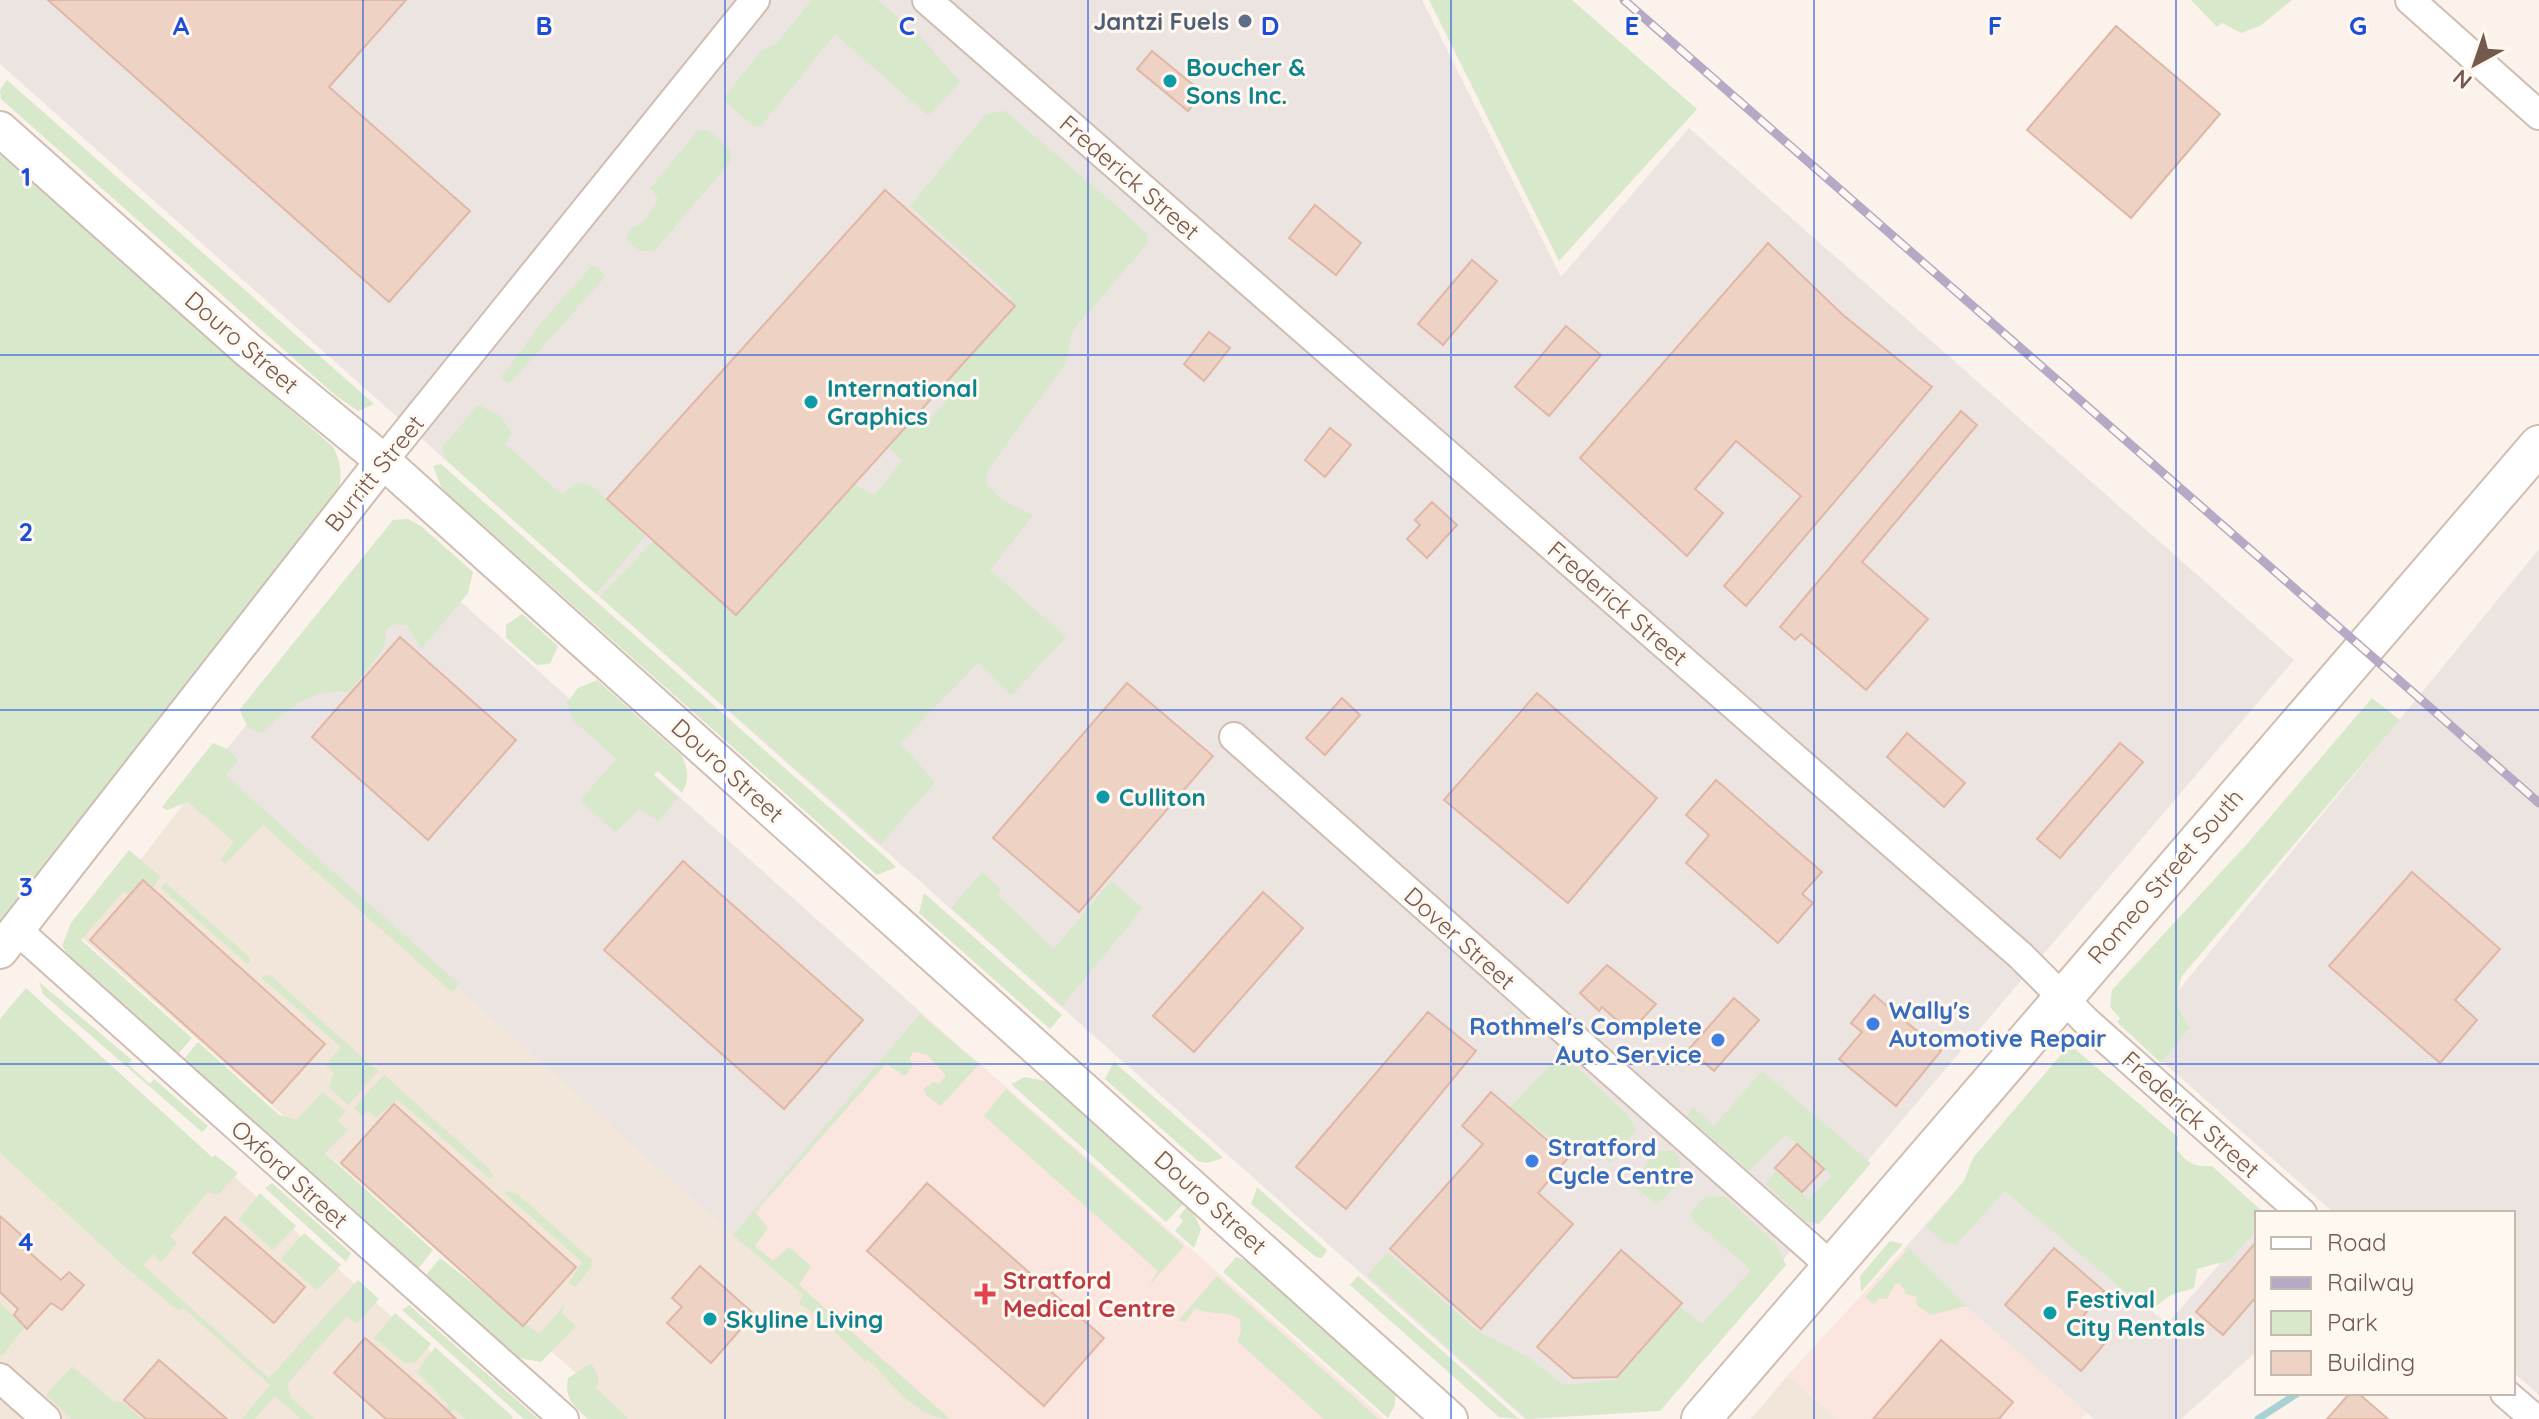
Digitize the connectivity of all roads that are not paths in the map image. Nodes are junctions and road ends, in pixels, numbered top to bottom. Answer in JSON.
{"nodes":[{"id":1,"x":755,"y":0,"type":"edge"},
{"id":2,"x":927,"y":0,"type":"edge"},
{"id":3,"x":2410,"y":0,"type":"edge"},
{"id":4,"x":2539,"y":115,"type":"edge"},
{"id":5,"x":0,"y":129,"type":"edge"},
{"id":6,"x":2539,"y":445,"type":"edge"},
{"id":7,"x":383,"y":461,"type":"junction"},
{"id":8,"x":1234,"y":737,"type":"dead end"},
{"id":9,"x":8,"y":940,"type":"edge"},
{"id":10,"x":2061,"y":997,"type":"junction"},
{"id":11,"x":2300,"y":1211,"type":"edge"},
{"id":12,"x":1831,"y":1266,"type":"junction"},
{"id":13,"x":0,"y":1378,"type":"edge"},
{"id":14,"x":2507,"y":1395,"type":"edge"},
{"id":15,"x":46,"y":1419,"type":"edge"},
{"id":16,"x":564,"y":1419,"type":"edge"},
{"id":17,"x":1450,"y":1419,"type":"edge"},
{"id":18,"x":1701,"y":1419,"type":"edge"},
{"id":19,"x":2535,"y":1419,"type":"edge"}],
"edges":[{"from":1,"to":7,"type":"street","name":"Burritt Street"},
{"from":2,"to":10,"type":"street","name":"Frederick Street"},
{"from":3,"to":4,"type":"street"},
{"from":5,"to":7,"type":"street","name":"Douro Street"},
{"from":6,"to":10,"type":"main road","name":"Romeo Street South"},
{"from":7,"to":9,"type":"street","name":"Burritt Street"},
{"from":7,"to":17,"type":"street","name":"Douro Street"},
{"from":8,"to":12,"type":"street","name":"Dover Street"},
{"from":9,"to":16,"type":"street","name":"Oxford Street"},
{"from":10,"to":11,"type":"street","name":"Frederick Street"},
{"from":10,"to":12,"type":"main road","name":"Romeo Street South"},
{"from":12,"to":18,"type":"main road","name":"Romeo Street South"},
{"from":13,"to":15,"type":"street"},
{"from":14,"to":19,"type":"street"}]}
